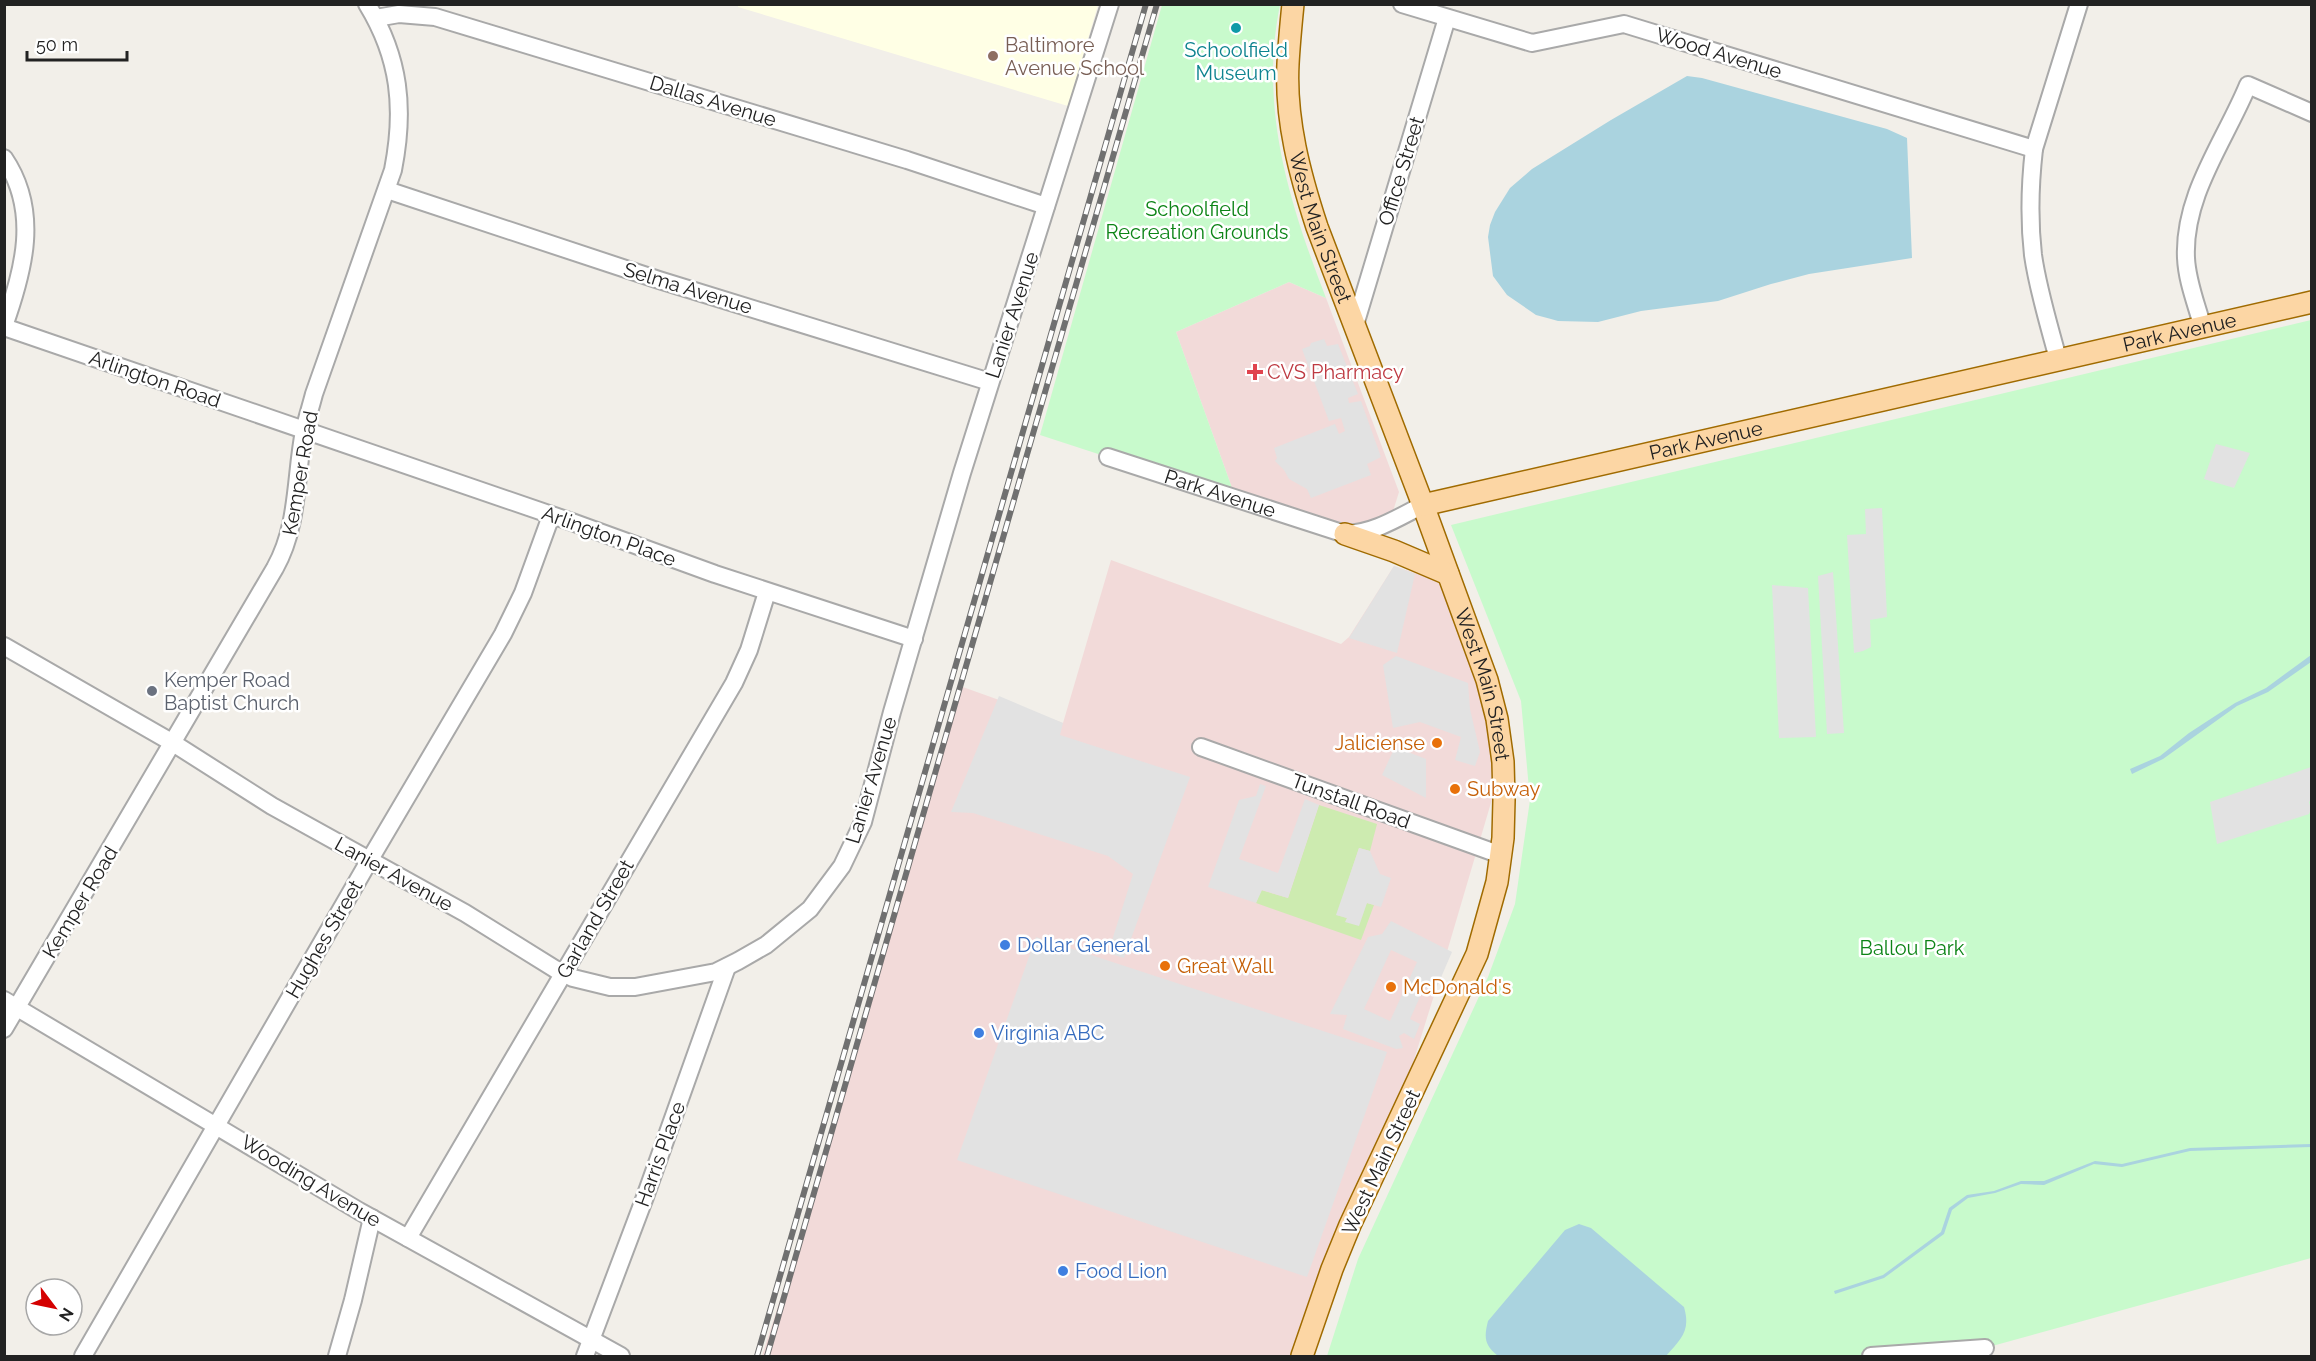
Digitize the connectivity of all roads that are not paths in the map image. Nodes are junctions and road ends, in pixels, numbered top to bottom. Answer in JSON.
{"nodes":[{"id":1,"x":1110,"y":4,"type":"edge"},
{"id":2,"x":1293,"y":4,"type":"edge"},
{"id":3,"x":1402,"y":4,"type":"edge"},
{"id":4,"x":2079,"y":4,"type":"edge"},
{"id":5,"x":371,"y":11,"type":"edge"},
{"id":6,"x":1447,"y":18,"type":"junction"},
{"id":7,"x":2312,"y":113,"type":"edge"},
{"id":8,"x":2034,"y":149,"type":"junction"},
{"id":9,"x":4,"y":158,"type":"edge"},
{"id":10,"x":387,"y":190,"type":"junction"},
{"id":11,"x":1046,"y":206,"type":"junction"},
{"id":12,"x":2310,"y":304,"type":"edge"},
{"id":13,"x":1354,"y":325,"type":"junction"},
{"id":14,"x":4,"y":326,"type":"edge"},
{"id":15,"x":2202,"y":326,"type":"junction"},
{"id":16,"x":2058,"y":359,"type":"junction"},
{"id":17,"x":990,"y":382,"type":"junction"},
{"id":18,"x":304,"y":431,"type":"junction"},
{"id":19,"x":1108,"y":457,"type":"dead end"},
{"id":20,"x":1423,"y":505,"type":"junction"},
{"id":21,"x":551,"y":516,"type":"junction"},
{"id":22,"x":1345,"y":534,"type":"junction"},
{"id":23,"x":1448,"y":574,"type":"junction"},
{"id":24,"x":767,"y":592,"type":"junction"},
{"id":25,"x":914,"y":639,"type":"junction"},
{"id":26,"x":4,"y":646,"type":"edge"},
{"id":27,"x":173,"y":743,"type":"junction"},
{"id":28,"x":1201,"y":747,"type":"dead end"},
{"id":29,"x":1501,"y":855,"type":"junction"},
{"id":30,"x":369,"y":861,"type":"junction"},
{"id":31,"x":727,"y":967,"type":"junction"},
{"id":32,"x":563,"y":974,"type":"junction"},
{"id":33,"x":11,"y":1004,"type":"edge"},
{"id":34,"x":4,"y":1029,"type":"edge"},
{"id":35,"x":216,"y":1125,"type":"junction"},
{"id":36,"x":372,"y":1218,"type":"junction"},
{"id":37,"x":408,"y":1238,"type":"junction"},
{"id":38,"x":590,"y":1340,"type":"junction"},
{"id":39,"x":1985,"y":1348,"type":"dead end"},
{"id":40,"x":83,"y":1356,"type":"edge"},
{"id":41,"x":337,"y":1356,"type":"edge"},
{"id":42,"x":585,"y":1356,"type":"edge"},
{"id":43,"x":621,"y":1356,"type":"edge"},
{"id":44,"x":1302,"y":1356,"type":"edge"},
{"id":45,"x":1871,"y":1356,"type":"edge"}],
"edges":[{"from":1,"to":11,"type":"street","name":"Lanier Avenue"},
{"from":2,"to":13,"type":"main road","name":"West Main Street"},
{"from":3,"to":6,"type":"street","name":"Wood Avenue"},
{"from":4,"to":8,"type":"street"},
{"from":5,"to":10,"type":"street","name":"Kemper Road"},
{"from":5,"to":11,"type":"street","name":"Dallas Avenue"},
{"from":6,"to":8,"type":"street","name":"Wood Avenue"},
{"from":6,"to":13,"type":"street","name":"Office Street"},
{"from":7,"to":15,"type":"street"},
{"from":8,"to":16,"type":"street"},
{"from":9,"to":14,"type":"street"},
{"from":10,"to":17,"type":"street","name":"Selma Avenue"},
{"from":10,"to":18,"type":"street","name":"Kemper Road"},
{"from":11,"to":17,"type":"street","name":"Lanier Avenue"},
{"from":12,"to":15,"type":"main road","name":"Park Avenue"},
{"from":13,"to":20,"type":"main road","name":"West Main Street"},
{"from":14,"to":18,"type":"street","name":"Arlington Road"},
{"from":15,"to":16,"type":"main road","name":"Park Avenue"},
{"from":16,"to":20,"type":"main road","name":"Park Avenue"},
{"from":17,"to":25,"type":"street","name":"Lanier Avenue"},
{"from":18,"to":21,"type":"street","name":"Arlington Place"},
{"from":18,"to":27,"type":"street","name":"Kemper Road"},
{"from":19,"to":22,"type":"street","name":"Park Avenue"},
{"from":20,"to":22,"type":"street","name":"Park Avenue"},
{"from":20,"to":23,"type":"main road","name":"West Main Street"},
{"from":21,"to":24,"type":"street","name":"Arlington Place"},
{"from":21,"to":30,"type":"street","name":"Hughes Street"},
{"from":22,"to":23,"type":"main road"},
{"from":23,"to":29,"type":"main road","name":"West Main Street"},
{"from":24,"to":25,"type":"street","name":"Arlington Place"},
{"from":24,"to":32,"type":"street","name":"Garland Street"},
{"from":25,"to":31,"type":"street","name":"Lanier Avenue"},
{"from":26,"to":27,"type":"street","name":"Lanier Avenue"},
{"from":27,"to":30,"type":"street","name":"Lanier Avenue"},
{"from":27,"to":33,"type":"street","name":"Kemper Road"},
{"from":28,"to":29,"type":"street","name":"Tunstall Road"},
{"from":29,"to":44,"type":"main road","name":"West Main Street"},
{"from":30,"to":32,"type":"street","name":"Lanier Avenue"},
{"from":30,"to":35,"type":"street","name":"Hughes Street"},
{"from":31,"to":32,"type":"street","name":"Lanier Avenue"},
{"from":31,"to":38,"type":"street","name":"Harris Place"},
{"from":32,"to":37,"type":"street","name":"Garland Street"},
{"from":33,"to":34,"type":"street","name":"Kemper Road"},
{"from":33,"to":35,"type":"street","name":"Wooding Avenue"},
{"from":35,"to":36,"type":"street","name":"Wooding Avenue"},
{"from":35,"to":40,"type":"street","name":"Hughes Street"},
{"from":36,"to":37,"type":"street","name":"Wooding Avenue"},
{"from":36,"to":41,"type":"street"},
{"from":37,"to":38,"type":"street","name":"Wooding Avenue"},
{"from":38,"to":42,"type":"street","name":"Harris Place"},
{"from":38,"to":43,"type":"street","name":"Wooding Avenue"},
{"from":39,"to":45,"type":"street"}]}
